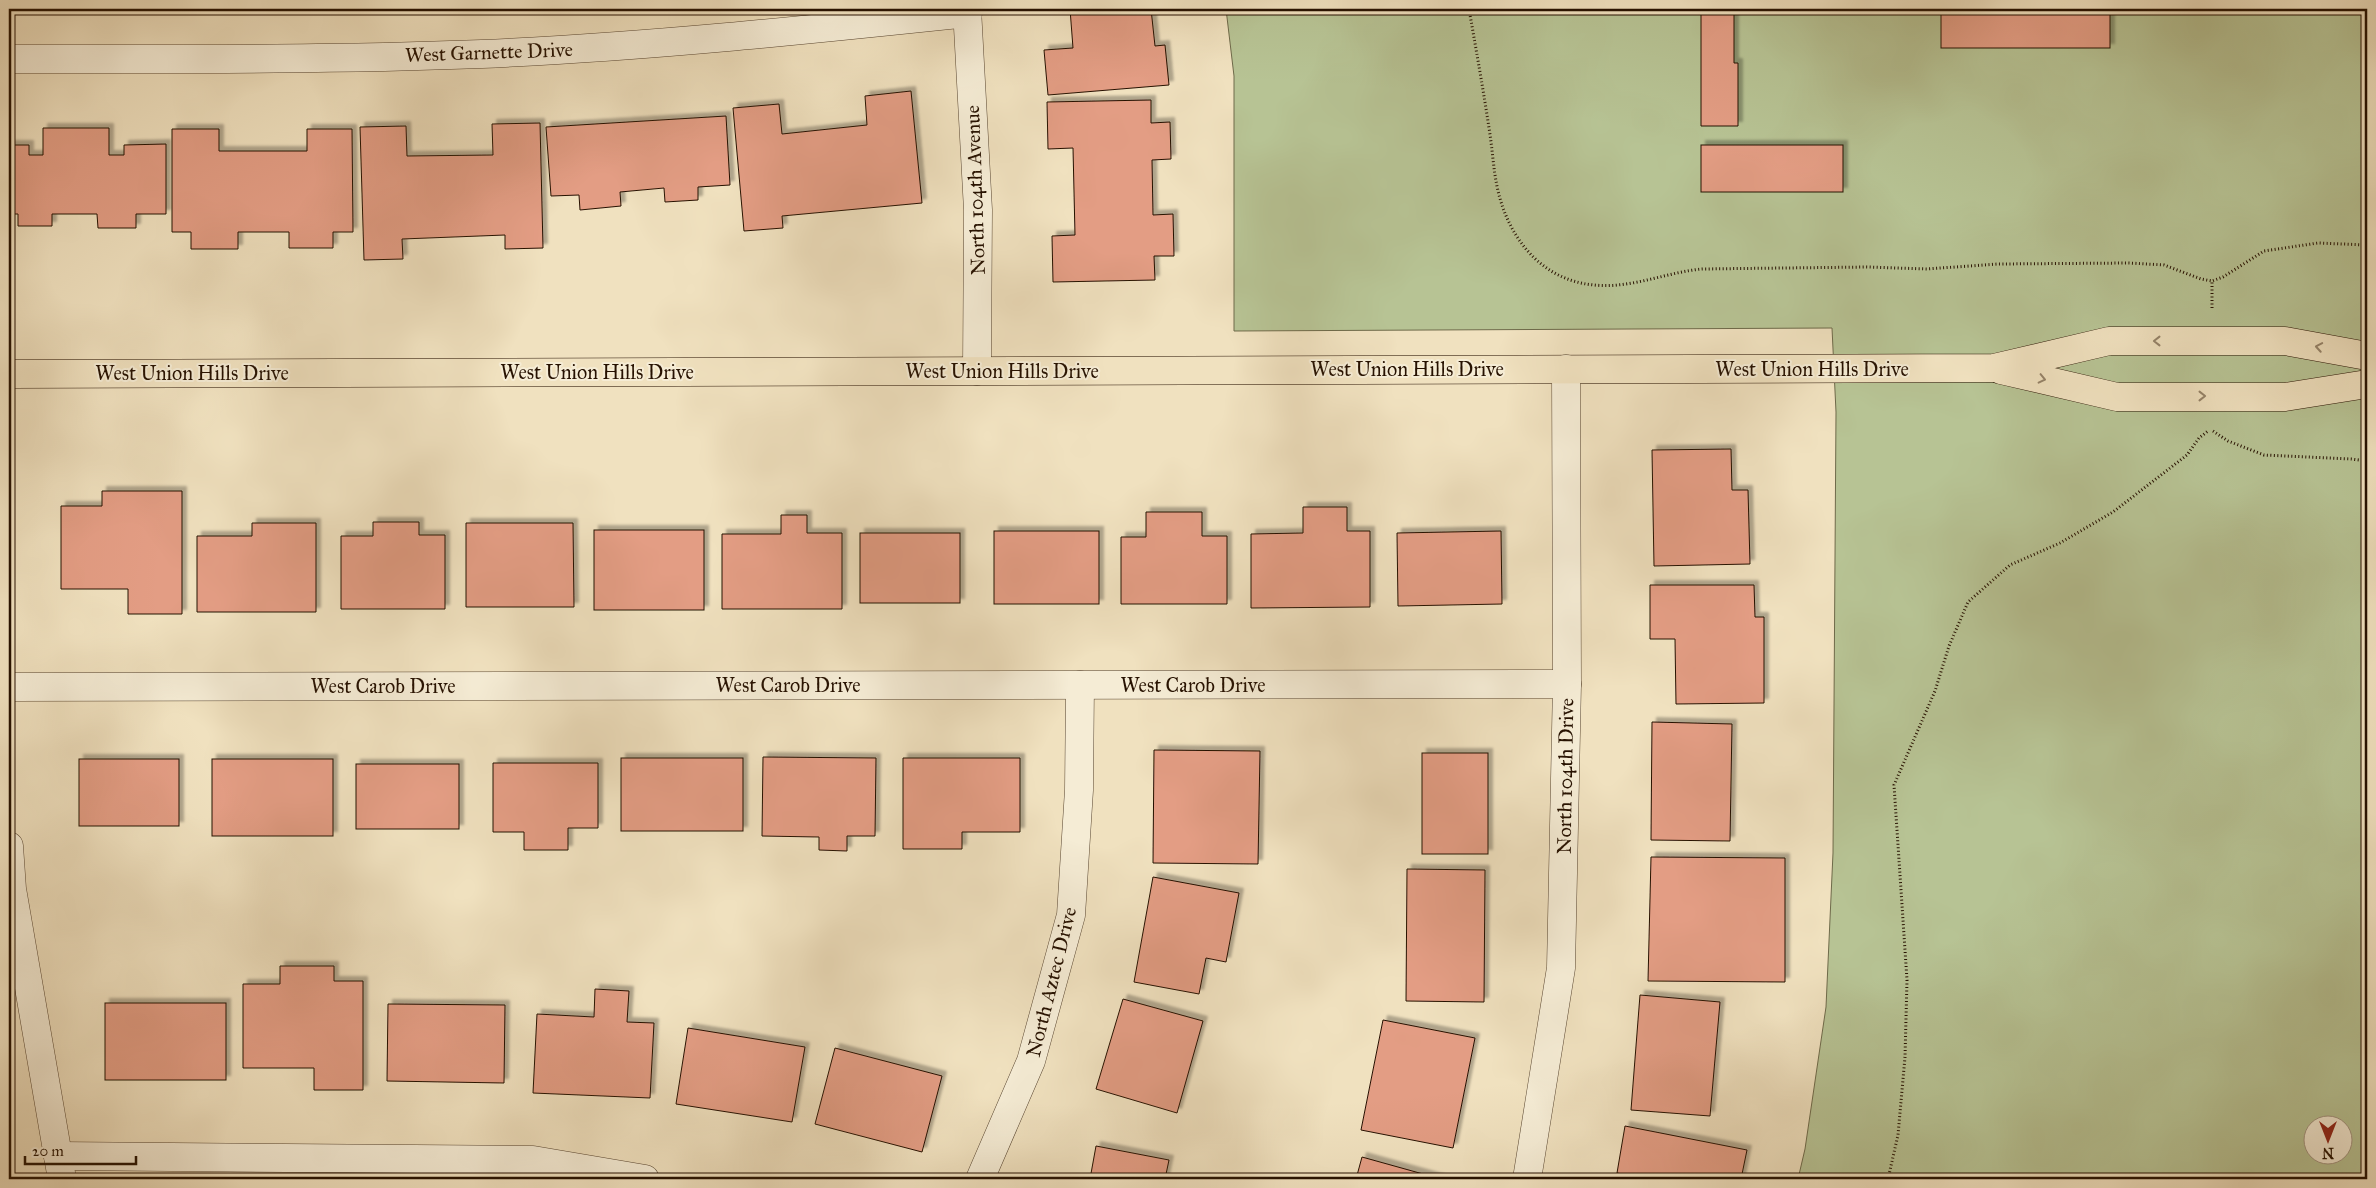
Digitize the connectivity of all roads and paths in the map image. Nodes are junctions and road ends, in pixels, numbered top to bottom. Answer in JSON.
{"nodes":[{"id":1,"x":1469,"y":9,"type":"edge"},
{"id":2,"x":967,"y":11,"type":"edge"},
{"id":3,"x":9,"y":59,"type":"edge"},
{"id":4,"x":2367,"y":245,"type":"edge"},
{"id":5,"x":2212,"y":281,"type":"junction"},
{"id":6,"x":2211,"y":341,"type":"junction"},
{"id":7,"x":2367,"y":356,"type":"edge"},
{"id":8,"x":1994,"y":368,"type":"junction"},
{"id":9,"x":1566,"y":369,"type":"junction"},
{"id":10,"x":978,"y":371,"type":"junction"},
{"id":11,"x":9,"y":374,"type":"edge"},
{"id":12,"x":2367,"y":384,"type":"edge"},
{"id":13,"x":2367,"y":462,"type":"edge"},
{"id":14,"x":1567,"y":684,"type":"junction"},
{"id":15,"x":1080,"y":685,"type":"junction"},
{"id":16,"x":9,"y":686,"type":"edge"},
{"id":17,"x":9,"y":846,"type":"edge"},
{"id":18,"x":60,"y":1167,"type":"edge"},
{"id":19,"x":645,"y":1179,"type":"edge"},
{"id":20,"x":980,"y":1179,"type":"edge"},
{"id":21,"x":1526,"y":1179,"type":"edge"},
{"id":22,"x":1888,"y":1179,"type":"edge"}],
"edges":[{"from":1,"to":5,"type":"path"},
{"from":2,"to":3,"type":"street","name":"West Garnette Drive"},
{"from":2,"to":10,"type":"street","name":"North 104th Avenue"},
{"from":4,"to":5,"type":"path"},
{"from":5,"to":6,"type":"path"},
{"from":7,"to":6,"type":"main road","name":"West Union Hills Drive","one_way":true},
{"from":6,"to":8,"type":"main road","name":"West Union Hills Drive","one_way":true},
{"from":8,"to":9,"type":"main road","name":"West Union Hills Drive"},
{"from":8,"to":12,"type":"main road","name":"West Union Hills Drive","one_way":true},
{"from":9,"to":10,"type":"main road","name":"West Union Hills Drive"},
{"from":9,"to":14,"type":"street","name":"North 104th Drive"},
{"from":10,"to":11,"type":"main road","name":"West Union Hills Drive"},
{"from":13,"to":22,"type":"path"},
{"from":14,"to":15,"type":"street","name":"West Carob Drive"},
{"from":14,"to":21,"type":"street","name":"North 104th Drive"},
{"from":15,"to":16,"type":"street","name":"West Carob Drive"},
{"from":15,"to":20,"type":"street","name":"North Aztec Drive"},
{"from":17,"to":18,"type":"street"},
{"from":18,"to":19,"type":"street"}]}
